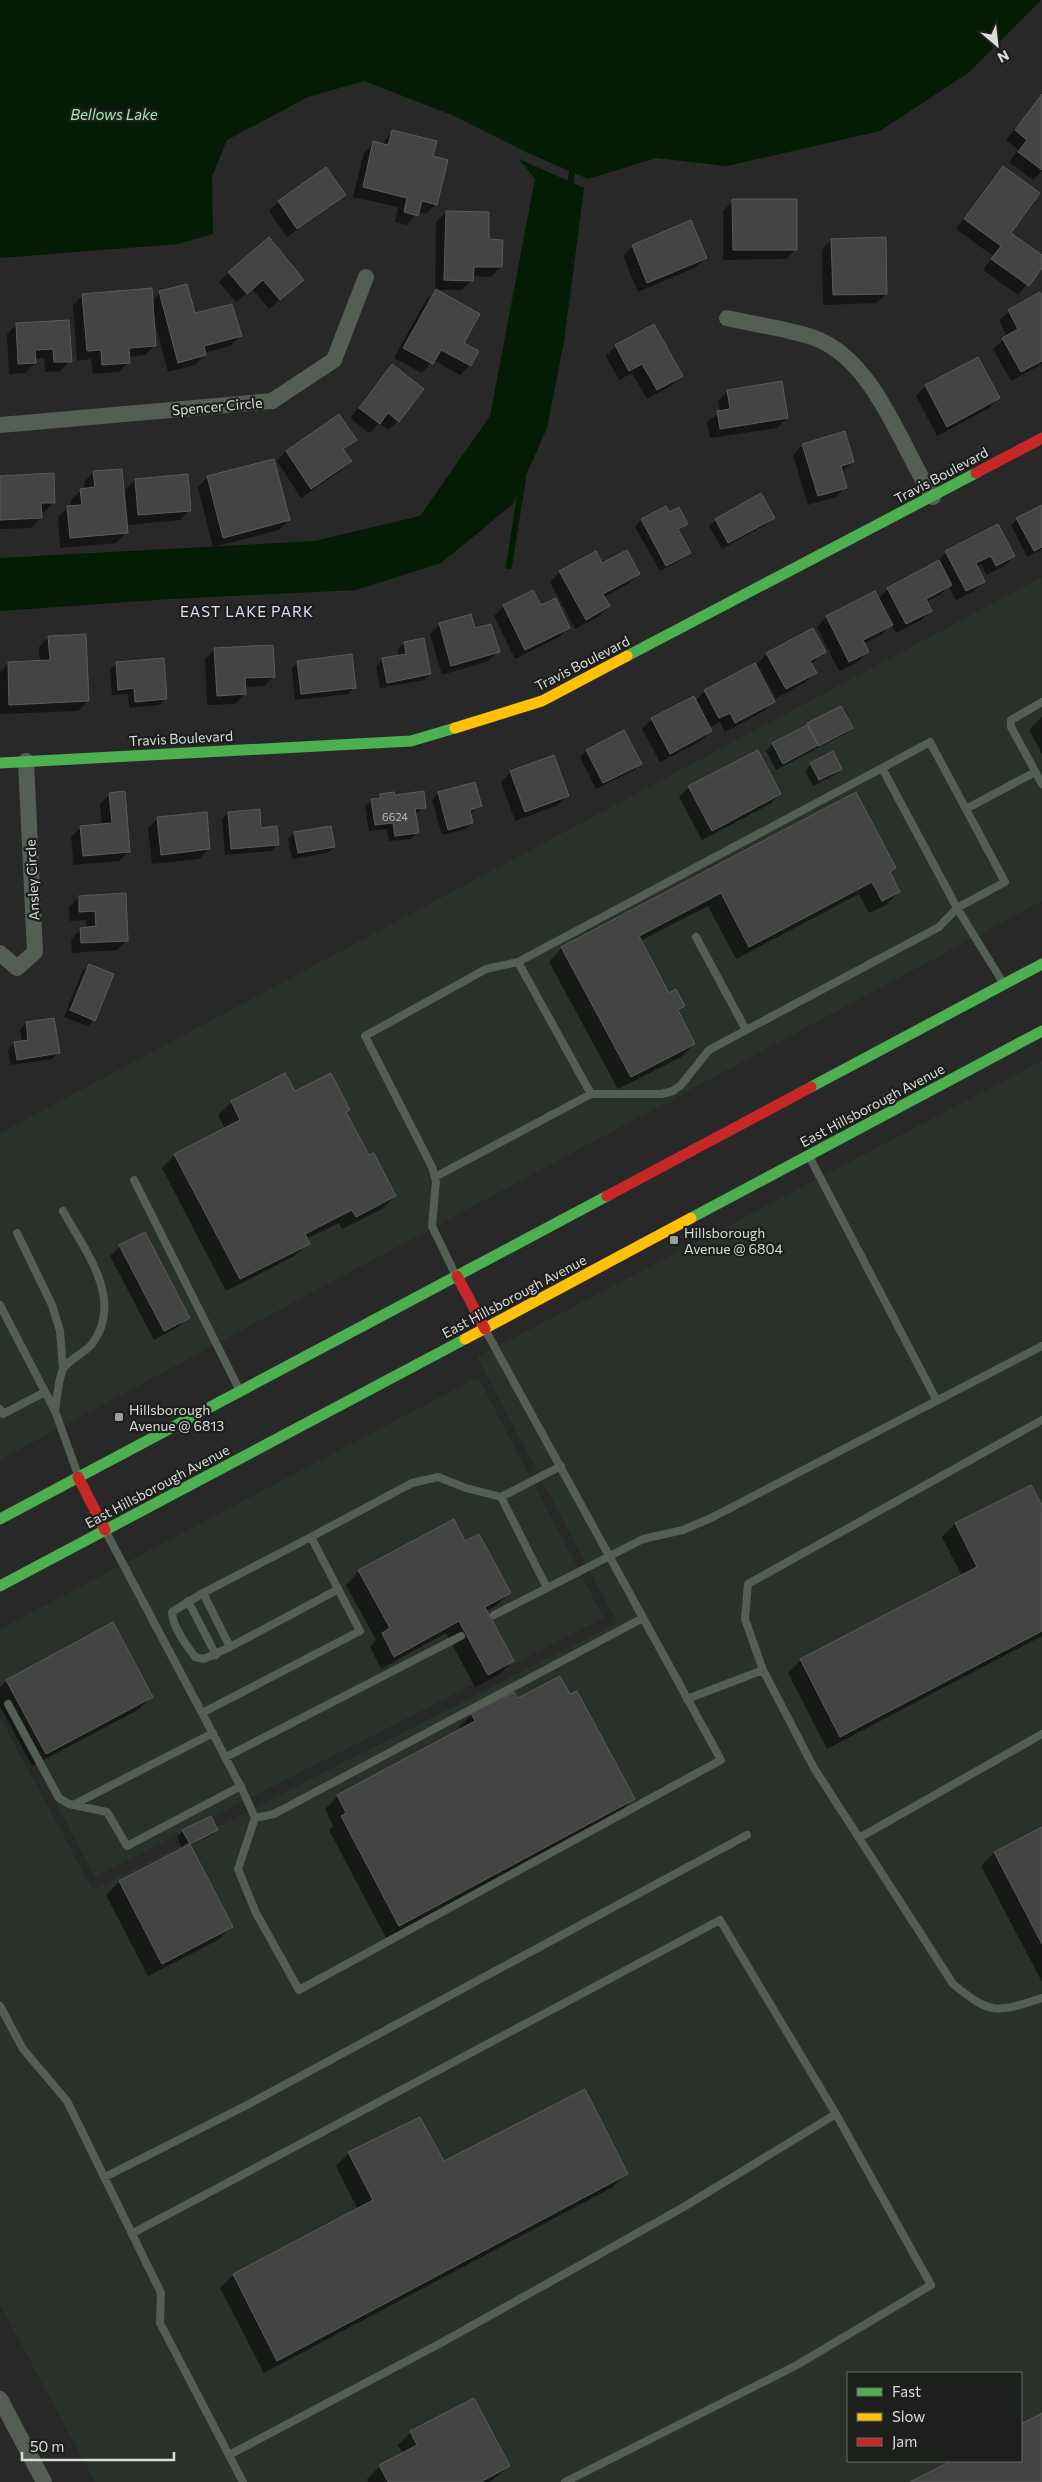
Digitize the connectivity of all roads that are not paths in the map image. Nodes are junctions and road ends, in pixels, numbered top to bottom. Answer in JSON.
{"nodes":[{"id":1,"x":366,"y":277,"type":"dead end"},
{"id":2,"x":728,"y":318,"type":"dead end"},
{"id":3,"x":0,"y":425,"type":"edge"},
{"id":4,"x":1042,"y":438,"type":"edge"},
{"id":5,"x":933,"y":497,"type":"junction"},
{"id":6,"x":1042,"y":702,"type":"edge"},
{"id":7,"x":26,"y":761,"type":"junction"},
{"id":8,"x":0,"y":763,"type":"edge"},
{"id":9,"x":882,"y":768,"type":"junction"},
{"id":10,"x":1035,"y":772,"type":"junction"},
{"id":11,"x":1042,"y":784,"type":"edge"},
{"id":12,"x":966,"y":808,"type":"junction"},
{"id":13,"x":956,"y":908,"type":"junction"},
{"id":14,"x":696,"y":937,"type":"dead end"},
{"id":15,"x":0,"y":953,"type":"edge"},
{"id":16,"x":518,"y":962,"type":"junction"},
{"id":17,"x":1042,"y":964,"type":"edge"},
{"id":18,"x":1004,"y":984,"type":"junction"},
{"id":19,"x":746,"y":1030,"type":"junction"},
{"id":20,"x":1042,"y":1030,"type":"edge"},
{"id":21,"x":591,"y":1094,"type":"junction"},
{"id":22,"x":808,"y":1156,"type":"junction"},
{"id":23,"x":435,"y":1177,"type":"junction"},
{"id":24,"x":134,"y":1180,"type":"dead end"},
{"id":25,"x":64,"y":1211,"type":"dead end"},
{"id":26,"x":17,"y":1233,"type":"dead end"},
{"id":27,"x":457,"y":1276,"type":"junction"},
{"id":28,"x":0,"y":1304,"type":"edge"},
{"id":29,"x":484,"y":1329,"type":"junction"},
{"id":30,"x":1042,"y":1346,"type":"edge"},
{"id":31,"x":63,"y":1369,"type":"junction"},
{"id":32,"x":240,"y":1391,"type":"junction"},
{"id":33,"x":45,"y":1392,"type":"junction"},
{"id":34,"x":937,"y":1401,"type":"junction"},
{"id":35,"x":0,"y":1409,"type":"edge"},
{"id":36,"x":55,"y":1411,"type":"junction"},
{"id":37,"x":1042,"y":1420,"type":"edge"},
{"id":38,"x":561,"y":1466,"type":"junction"},
{"id":39,"x":78,"y":1476,"type":"junction"},
{"id":40,"x":501,"y":1497,"type":"junction"},
{"id":41,"x":0,"y":1518,"type":"edge"},
{"id":42,"x":105,"y":1530,"type":"junction"},
{"id":43,"x":311,"y":1537,"type":"junction"},
{"id":44,"x":610,"y":1557,"type":"junction"},
{"id":45,"x":0,"y":1586,"type":"edge"},
{"id":46,"x":547,"y":1588,"type":"junction"},
{"id":47,"x":338,"y":1590,"type":"junction"},
{"id":48,"x":203,"y":1594,"type":"junction"},
{"id":49,"x":188,"y":1601,"type":"junction"},
{"id":50,"x":494,"y":1615,"type":"dead end"},
{"id":51,"x":643,"y":1618,"type":"junction"},
{"id":52,"x":461,"y":1636,"type":"dead end"},
{"id":53,"x":230,"y":1647,"type":"junction"},
{"id":54,"x":216,"y":1655,"type":"junction"},
{"id":55,"x":763,"y":1670,"type":"junction"},
{"id":56,"x":687,"y":1698,"type":"junction"},
{"id":57,"x":8,"y":1704,"type":"dead end"},
{"id":58,"x":202,"y":1713,"type":"junction"},
{"id":59,"x":213,"y":1733,"type":"junction"},
{"id":60,"x":1042,"y":1734,"type":"edge"},
{"id":61,"x":226,"y":1757,"type":"junction"},
{"id":62,"x":241,"y":1786,"type":"junction"},
{"id":63,"x":73,"y":1805,"type":"junction"},
{"id":64,"x":255,"y":1818,"type":"junction"},
{"id":65,"x":747,"y":1835,"type":"dead end"},
{"id":66,"x":859,"y":1838,"type":"junction"},
{"id":67,"x":1042,"y":1998,"type":"edge"},
{"id":68,"x":0,"y":2006,"type":"edge"},
{"id":69,"x":836,"y":2114,"type":"junction"},
{"id":70,"x":105,"y":2178,"type":"junction"},
{"id":71,"x":133,"y":2233,"type":"junction"},
{"id":72,"x":0,"y":2399,"type":"edge"},
{"id":73,"x":230,"y":2455,"type":"junction"},
{"id":74,"x":44,"y":2482,"type":"edge"},
{"id":75,"x":244,"y":2482,"type":"edge"},
{"id":76,"x":565,"y":2482,"type":"edge"}],
"edges":[{"from":1,"to":3,"type":"street","name":"Spencer Circle"},
{"from":2,"to":5,"type":"street"},
{"from":4,"to":5,"type":"main road","name":"Travis Boulevard"},
{"from":5,"to":7,"type":"main road","name":"Travis Boulevard"},
{"from":6,"to":10,"type":"lane"},
{"from":7,"to":8,"type":"main road","name":"Travis Boulevard"},
{"from":7,"to":15,"type":"street","name":"Ansley Circle"},
{"from":9,"to":12,"type":"lane"},
{"from":9,"to":13,"type":"lane"},
{"from":9,"to":16,"type":"lane"},
{"from":10,"to":11,"type":"lane"},
{"from":10,"to":12,"type":"lane"},
{"from":12,"to":13,"type":"lane"},
{"from":13,"to":18,"type":"lane"},
{"from":13,"to":19,"type":"lane"},
{"from":14,"to":19,"type":"lane"},
{"from":16,"to":21,"type":"lane"},
{"from":16,"to":23,"type":"lane"},
{"from":17,"to":18,"type":"main road"},
{"from":18,"to":27,"type":"main road"},
{"from":19,"to":21,"type":"lane"},
{"from":20,"to":22,"type":"main road","name":"East Hillsborough Avenue"},
{"from":21,"to":23,"type":"lane"},
{"from":22,"to":29,"type":"main road","name":"East Hillsborough Avenue"},
{"from":22,"to":34,"type":"lane"},
{"from":23,"to":27,"type":"lane"},
{"from":24,"to":32,"type":"lane"},
{"from":25,"to":31,"type":"lane"},
{"from":26,"to":31,"type":"lane"},
{"from":27,"to":29,"type":"main road"},
{"from":27,"to":32,"type":"main road"},
{"from":28,"to":33,"type":"lane"},
{"from":29,"to":38,"type":"lane"},
{"from":29,"to":42,"type":"main road","name":"East Hillsborough Avenue"},
{"from":30,"to":34,"type":"lane"},
{"from":31,"to":36,"type":"lane"},
{"from":32,"to":39,"type":"main road"},
{"from":33,"to":35,"type":"lane"},
{"from":33,"to":36,"type":"lane"},
{"from":34,"to":44,"type":"lane"},
{"from":36,"to":39,"type":"lane"},
{"from":37,"to":55,"type":"lane"},
{"from":38,"to":40,"type":"lane"},
{"from":38,"to":44,"type":"lane"},
{"from":39,"to":41,"type":"main road"},
{"from":39,"to":42,"type":"main road"},
{"from":40,"to":43,"type":"lane"},
{"from":40,"to":46,"type":"lane"},
{"from":42,"to":45,"type":"main road","name":"East Hillsborough Avenue"},
{"from":42,"to":58,"type":"lane"},
{"from":43,"to":47,"type":"lane"},
{"from":43,"to":48,"type":"lane"},
{"from":44,"to":46,"type":"lane"},
{"from":44,"to":51,"type":"lane"},
{"from":46,"to":50,"type":"lane"},
{"from":47,"to":53,"type":"lane"},
{"from":47,"to":58,"type":"lane"},
{"from":48,"to":49,"type":"lane"},
{"from":48,"to":53,"type":"lane"},
{"from":49,"to":54,"type":"lane"},
{"from":49,"to":54,"type":"lane"},
{"from":51,"to":56,"type":"lane"},
{"from":51,"to":64,"type":"lane"},
{"from":52,"to":61,"type":"lane"},
{"from":53,"to":54,"type":"lane"},
{"from":55,"to":56,"type":"lane"},
{"from":55,"to":66,"type":"lane"},
{"from":56,"to":64,"type":"lane"},
{"from":57,"to":63,"type":"lane"},
{"from":58,"to":59,"type":"lane"},
{"from":59,"to":61,"type":"lane"},
{"from":59,"to":63,"type":"lane"},
{"from":60,"to":66,"type":"lane"},
{"from":61,"to":62,"type":"lane"},
{"from":62,"to":63,"type":"lane"},
{"from":62,"to":64,"type":"lane"},
{"from":65,"to":70,"type":"lane"},
{"from":66,"to":67,"type":"lane"},
{"from":68,"to":70,"type":"lane"},
{"from":69,"to":71,"type":"lane"},
{"from":69,"to":73,"type":"lane"},
{"from":69,"to":76,"type":"lane"},
{"from":70,"to":71,"type":"lane"},
{"from":71,"to":73,"type":"lane"},
{"from":72,"to":74,"type":"street"},
{"from":73,"to":75,"type":"lane"}]}
